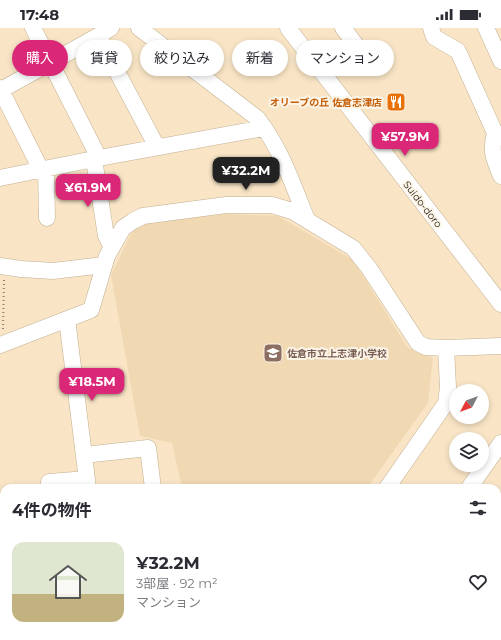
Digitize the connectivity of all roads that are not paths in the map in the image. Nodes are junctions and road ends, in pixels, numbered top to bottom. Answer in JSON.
{"nodes":[{"id":1,"x":33,"y":28,"type":"edge"},
{"id":2,"x":139,"y":28,"type":"edge"},
{"id":3,"x":288,"y":28,"type":"edge"},
{"id":4,"x":343,"y":28,"type":"edge"},
{"id":5,"x":430,"y":28,"type":"edge"},
{"id":6,"x":486,"y":28,"type":"edge"},
{"id":7,"x":105,"y":32,"type":"edge"},
{"id":8,"x":39,"y":40,"type":"edge"},
{"id":9,"x":297,"y":40,"type":"edge"},
{"id":10,"x":352,"y":40,"type":"edge"},
{"id":11,"x":68,"y":52,"type":"edge"},
{"id":12,"x":501,"y":61,"type":"edge"},
{"id":13,"x":24,"y":76,"type":"edge"},
{"id":14,"x":57,"y":76,"type":"edge"},
{"id":15,"x":325,"y":76,"type":"edge"},
{"id":16,"x":0,"y":89,"type":"edge"},
{"id":17,"x":264,"y":128,"type":"junction"},
{"id":18,"x":498,"y":132,"type":"edge"},
{"id":19,"x":157,"y":147,"type":"junction"},
{"id":20,"x":97,"y":158,"type":"junction"},
{"id":21,"x":43,"y":169,"type":"junction"},
{"id":22,"x":501,"y":176,"type":"edge"},
{"id":23,"x":0,"y":178,"type":"edge"},
{"id":24,"x":47,"y":218,"type":"dead end"},
{"id":25,"x":307,"y":220,"type":"junction"},
{"id":26,"x":112,"y":247,"type":"junction"},
{"id":27,"x":104,"y":265,"type":"junction"},
{"id":28,"x":2,"y":266,"type":"edge"},
{"id":29,"x":501,"y":304,"type":"edge"},
{"id":30,"x":68,"y":319,"type":"junction"},
{"id":31,"x":1,"y":345,"type":"edge"},
{"id":32,"x":501,"y":346,"type":"edge"},
{"id":33,"x":446,"y":348,"type":"junction"},
{"id":34,"x":501,"y":443,"type":"edge"},
{"id":35,"x":84,"y":455,"type":"junction"},
{"id":36,"x":87,"y":483,"type":"edge"},
{"id":37,"x":49,"y":484,"type":"edge"},
{"id":38,"x":152,"y":484,"type":"edge"},
{"id":39,"x":390,"y":484,"type":"edge"},
{"id":40,"x":472,"y":484,"type":"edge"}],
"edges":[{"from":1,"to":8,"type":"street"},
{"from":2,"to":17,"type":"street"},
{"from":3,"to":9,"type":"street","name":"Suido-doro"},
{"from":4,"to":10,"type":"street"},
{"from":5,"to":18,"type":"street"},
{"from":6,"to":12,"type":"street"},
{"from":7,"to":11,"type":"street"},
{"from":7,"to":19,"type":"street"},
{"from":13,"to":16,"type":"street"},
{"from":14,"to":20,"type":"street"},
{"from":15,"to":29,"type":"street","name":"Suido-doro"},
{"from":16,"to":21,"type":"street"},
{"from":17,"to":19,"type":"street"},
{"from":17,"to":25,"type":"street"},
{"from":18,"to":22,"type":"street"},
{"from":19,"to":20,"type":"street"},
{"from":20,"to":21,"type":"street"},
{"from":20,"to":26,"type":"street"},
{"from":21,"to":23,"type":"street"},
{"from":21,"to":24,"type":"street"},
{"from":25,"to":26,"type":"street"},
{"from":25,"to":33,"type":"street"},
{"from":26,"to":27,"type":"street"},
{"from":27,"to":28,"type":"street"},
{"from":27,"to":30,"type":"street"},
{"from":30,"to":31,"type":"street"},
{"from":30,"to":35,"type":"street"},
{"from":32,"to":33,"type":"street"},
{"from":33,"to":39,"type":"street"},
{"from":34,"to":40,"type":"street"},
{"from":35,"to":36,"type":"street"},
{"from":35,"to":38,"type":"street"},
{"from":36,"to":37,"type":"street"}]}
